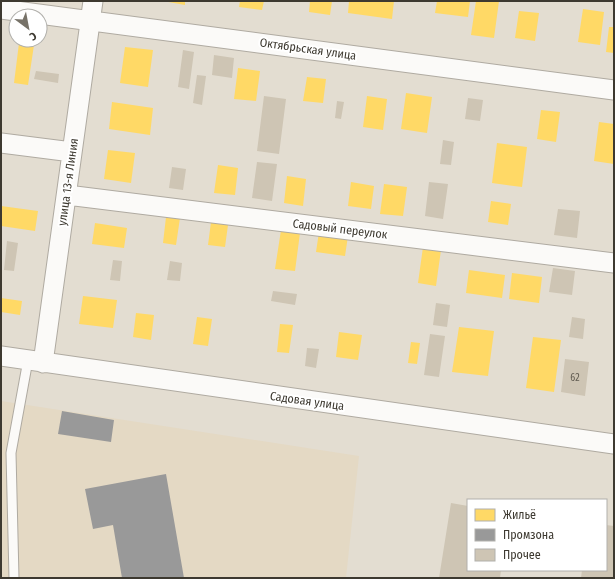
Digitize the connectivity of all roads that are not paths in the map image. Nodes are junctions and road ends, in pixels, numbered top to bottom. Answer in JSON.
{"nodes":[{"id":1,"x":93,"y":1,"type":"edge"},
{"id":2,"x":1,"y":9,"type":"edge"},
{"id":3,"x":91,"y":20,"type":"junction"},
{"id":4,"x":614,"y":90,"type":"edge"},
{"id":5,"x":1,"y":143,"type":"edge"},
{"id":6,"x":72,"y":152,"type":"junction"},
{"id":7,"x":67,"y":195,"type":"junction"},
{"id":8,"x":614,"y":262,"type":"edge"},
{"id":9,"x":1,"y":356,"type":"edge"},
{"id":10,"x":36,"y":361,"type":"junction"},
{"id":11,"x":614,"y":444,"type":"edge"},
{"id":12,"x":1,"y":451,"type":"edge"},
{"id":13,"x":11,"y":453,"type":"junction"},
{"id":14,"x":14,"y":578,"type":"edge"}],
"edges":[{"from":1,"to":3,"type":"street","name":"улица 13-я Линия"},
{"from":2,"to":3,"type":"street","name":"Октябрьская улица"},
{"from":3,"to":4,"type":"street","name":"Октябрьская улица"},
{"from":3,"to":6,"type":"street","name":"улица 13-я Линия"},
{"from":5,"to":6,"type":"street"},
{"from":6,"to":7,"type":"street","name":"улица 13-я Линия"},
{"from":7,"to":8,"type":"street","name":"Садовый переулок"},
{"from":7,"to":10,"type":"street","name":"улица 13-я Линия"},
{"from":9,"to":10,"type":"street","name":"Садовая улица"},
{"from":10,"to":11,"type":"street","name":"Садовая улица"},
{"from":10,"to":13,"type":"lane"},
{"from":12,"to":13,"type":"lane"},
{"from":13,"to":14,"type":"lane"}]}
